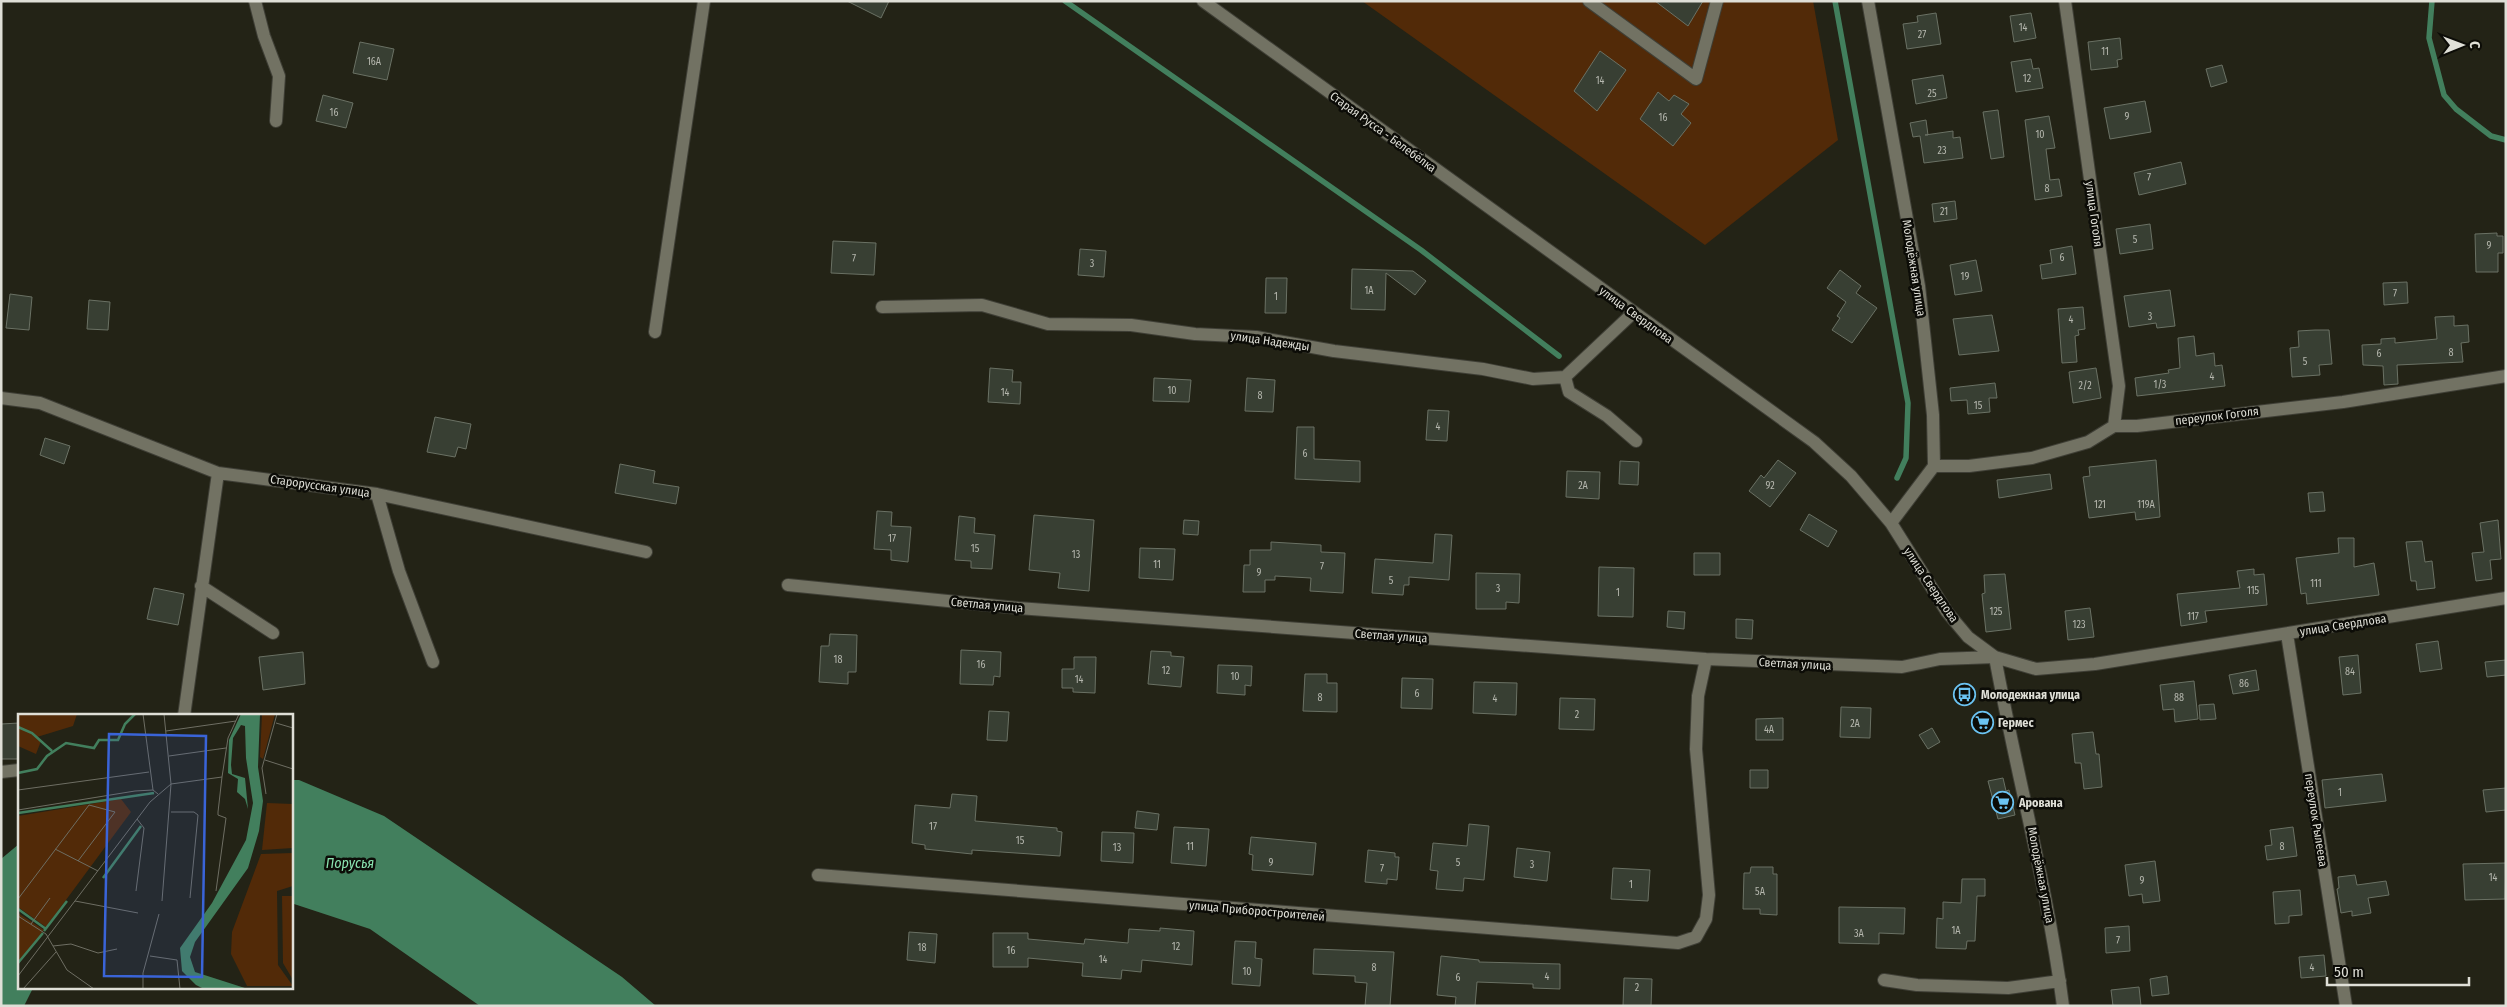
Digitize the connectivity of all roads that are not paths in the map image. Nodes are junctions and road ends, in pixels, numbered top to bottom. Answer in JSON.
{"nodes":[{"id":1,"x":255,"y":1,"type":"edge"},
{"id":2,"x":704,"y":1,"type":"edge"},
{"id":3,"x":1203,"y":1,"type":"edge"},
{"id":4,"x":1589,"y":1,"type":"edge"},
{"id":5,"x":1717,"y":1,"type":"edge"},
{"id":6,"x":1868,"y":1,"type":"edge"},
{"id":7,"x":2064,"y":1,"type":"edge"},
{"id":8,"x":276,"y":121,"type":"dead end"},
{"id":9,"x":1563,"y":262,"type":"joint"},
{"id":10,"x":882,"y":307,"type":"dead end"},
{"id":11,"x":1633,"y":313,"type":"junction"},
{"id":12,"x":655,"y":332,"type":"dead end"},
{"id":13,"x":1565,"y":376,"type":"junction"},
{"id":14,"x":2506,"y":376,"type":"edge"},
{"id":15,"x":1,"y":398,"type":"edge"},
{"id":16,"x":2114,"y":426,"type":"junction"},
{"id":17,"x":1636,"y":441,"type":"dead end"},
{"id":18,"x":1934,"y":466,"type":"junction"},
{"id":19,"x":218,"y":473,"type":"junction"},
{"id":20,"x":377,"y":494,"type":"junction"},
{"id":21,"x":1891,"y":523,"type":"junction"},
{"id":22,"x":646,"y":552,"type":"dead end"},
{"id":23,"x":788,"y":585,"type":"dead end"},
{"id":24,"x":201,"y":586,"type":"junction"},
{"id":25,"x":2506,"y":598,"type":"edge"},
{"id":26,"x":273,"y":633,"type":"dead end"},
{"id":27,"x":2287,"y":634,"type":"junction"},
{"id":28,"x":1995,"y":657,"type":"junction"},
{"id":29,"x":1706,"y":659,"type":"junction"},
{"id":30,"x":433,"y":662,"type":"dead end"},
{"id":31,"x":184,"y":714,"type":"edge"},
{"id":32,"x":18,"y":770,"type":"edge"},
{"id":33,"x":1,"y":772,"type":"edge"},
{"id":34,"x":818,"y":875,"type":"dead end"},
{"id":35,"x":1884,"y":980,"type":"dead end"},
{"id":36,"x":2060,"y":981,"type":"junction"},
{"id":37,"x":2063,"y":1006,"type":"edge"},
{"id":38,"x":2346,"y":1006,"type":"edge"}],
"edges":[{"from":1,"to":8,"type":"street"},
{"from":2,"to":12,"type":"street"},
{"from":3,"to":9,"type":"street","name":"Старая Русса - Белебёлка"},
{"from":4,"to":5,"type":"street"},
{"from":6,"to":18,"type":"street","name":"Молодёжная улица"},
{"from":7,"to":16,"type":"street","name":"улица Гоголя"},
{"from":9,"to":11,"type":"street","name":"улица Свердлова"},
{"from":10,"to":13,"type":"street","name":"улица Надежды"},
{"from":11,"to":13,"type":"street"},
{"from":11,"to":21,"type":"street","name":"улица Свердлова"},
{"from":13,"to":17,"type":"street"},
{"from":14,"to":16,"type":"street","name":"переулок Гоголя"},
{"from":15,"to":19,"type":"street","name":"Старорусская улица"},
{"from":16,"to":18,"type":"street"},
{"from":18,"to":21,"type":"street"},
{"from":19,"to":20,"type":"street","name":"Старорусская улица"},
{"from":19,"to":24,"type":"street"},
{"from":20,"to":22,"type":"street","name":"Старорусская улица"},
{"from":20,"to":30,"type":"street"},
{"from":21,"to":28,"type":"street","name":"улица Свердлова"},
{"from":23,"to":29,"type":"street","name":"Светлая улица"},
{"from":24,"to":26,"type":"street"},
{"from":24,"to":31,"type":"street"},
{"from":25,"to":27,"type":"street","name":"улица Свердлова"},
{"from":27,"to":28,"type":"street","name":"улица Свердлова"},
{"from":27,"to":38,"type":"street","name":"переулок Рылеева"},
{"from":28,"to":29,"type":"street","name":"Светлая улица"},
{"from":28,"to":36,"type":"street","name":"Молодёжная улица"},
{"from":29,"to":34,"type":"street","name":"улица Приборостроителей"},
{"from":32,"to":33,"type":"street"},
{"from":35,"to":36,"type":"street"},
{"from":36,"to":37,"type":"street","name":"Молодёжная улица"}]}
